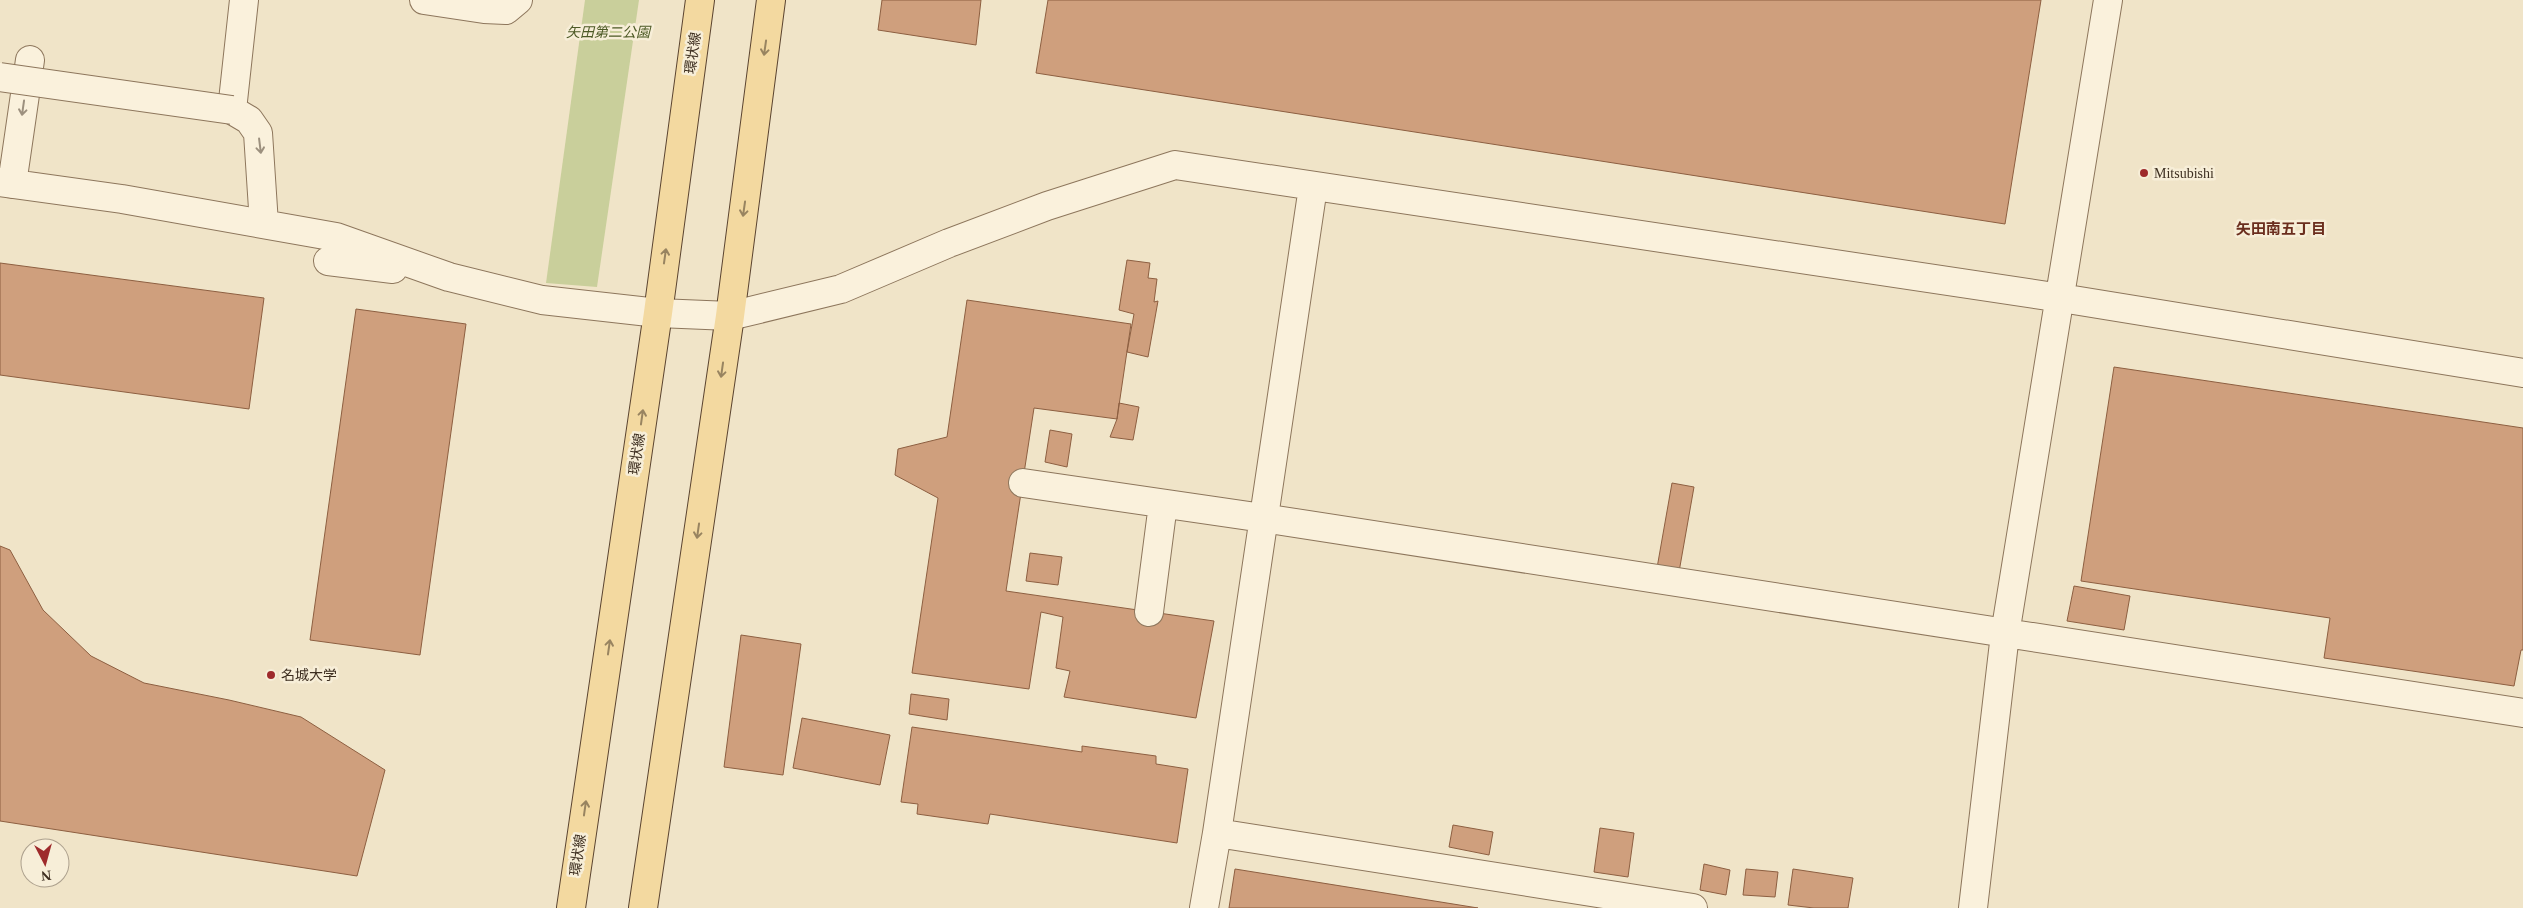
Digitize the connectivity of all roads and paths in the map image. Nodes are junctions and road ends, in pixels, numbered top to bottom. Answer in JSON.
{"nodes":[{"id":1,"x":244,"y":0,"type":"edge"},
{"id":2,"x":424,"y":0,"type":"edge"},
{"id":3,"x":518,"y":0,"type":"edge"},
{"id":4,"x":700,"y":0,"type":"edge"},
{"id":5,"x":771,"y":0,"type":"edge"},
{"id":6,"x":2108,"y":0,"type":"edge"},
{"id":7,"x":30,"y":60,"type":"dead end"},
{"id":8,"x":0,"y":77,"type":"edge"},
{"id":9,"x":232,"y":110,"type":"junction"},
{"id":10,"x":6,"y":183,"type":"edge"},
{"id":11,"x":1313,"y":186,"type":"junction"},
{"id":12,"x":264,"y":224,"type":"junction"},
{"id":13,"x":328,"y":261,"type":"dead end"},
{"id":14,"x":449,"y":277,"type":"junction"},
{"id":15,"x":2061,"y":298,"type":"junction"},
{"id":16,"x":658,"y":313,"type":"junction"},
{"id":17,"x":730,"y":316,"type":"junction"},
{"id":18,"x":2523,"y":373,"type":"edge"},
{"id":19,"x":1023,"y":483,"type":"dead end"},
{"id":20,"x":1162,"y":504,"type":"junction"},
{"id":21,"x":1263,"y":518,"type":"junction"},
{"id":22,"x":1149,"y":612,"type":"dead end"},
{"id":23,"x":2005,"y":634,"type":"junction"},
{"id":24,"x":2523,"y":712,"type":"edge"},
{"id":25,"x":1216,"y":833,"type":"junction"},
{"id":26,"x":570,"y":908,"type":"edge"},
{"id":27,"x":643,"y":908,"type":"edge"},
{"id":28,"x":1204,"y":908,"type":"edge"},
{"id":29,"x":1693,"y":908,"type":"edge"},
{"id":30,"x":1973,"y":908,"type":"edge"}],
"edges":[{"from":1,"to":9,"type":"street"},
{"from":2,"to":3,"type":"street"},
{"from":16,"to":4,"type":"main road","name":"環状線","one_way":true},
{"from":5,"to":17,"type":"main road","one_way":true},
{"from":6,"to":15,"type":"street"},
{"from":7,"to":10,"type":"street","one_way":true},
{"from":8,"to":9,"type":"street","bridge":true},
{"from":9,"to":12,"type":"street","one_way":true},
{"from":10,"to":12,"type":"street"},
{"from":11,"to":15,"type":"street"},
{"from":11,"to":17,"type":"street"},
{"from":11,"to":21,"type":"street"},
{"from":12,"to":14,"type":"street"},
{"from":13,"to":14,"type":"street"},
{"from":14,"to":16,"type":"street"},
{"from":15,"to":18,"type":"street"},
{"from":15,"to":23,"type":"street"},
{"from":16,"to":17,"type":"street"},
{"from":26,"to":16,"type":"main road","name":"環状線","one_way":true},
{"from":17,"to":27,"type":"main road","one_way":true},
{"from":19,"to":20,"type":"street"},
{"from":20,"to":21,"type":"street"},
{"from":20,"to":22,"type":"street"},
{"from":21,"to":23,"type":"street"},
{"from":21,"to":25,"type":"street"},
{"from":23,"to":24,"type":"street"},
{"from":23,"to":30,"type":"street"},
{"from":25,"to":28,"type":"street"},
{"from":25,"to":29,"type":"street"}]}
